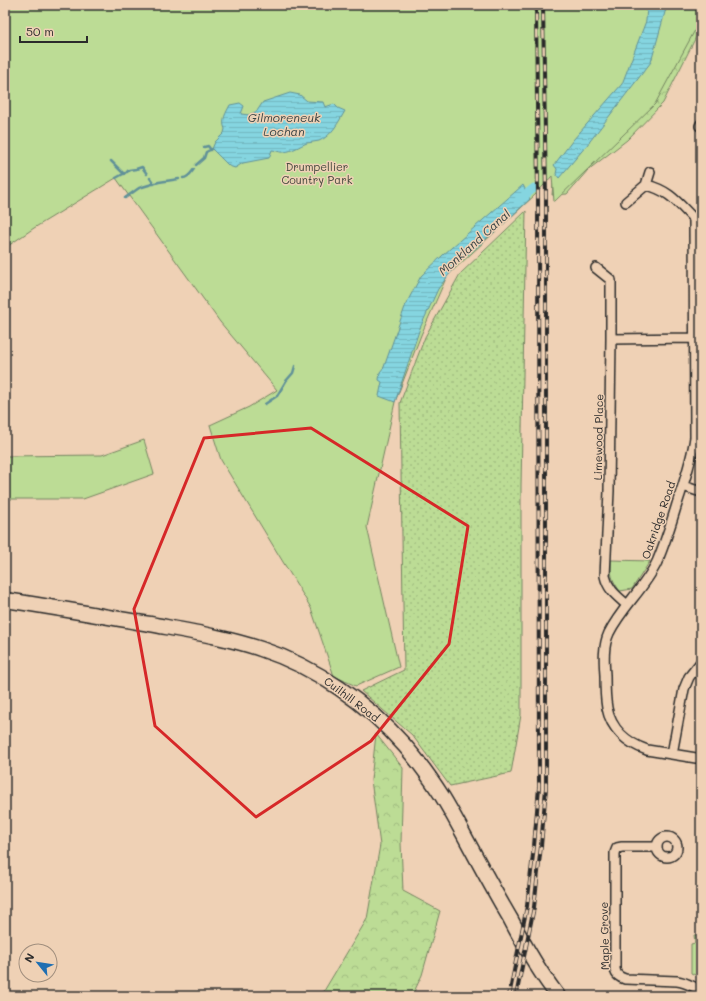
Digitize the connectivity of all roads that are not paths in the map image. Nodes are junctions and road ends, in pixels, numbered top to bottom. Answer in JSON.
{"nodes":[{"id":1,"x":650,"y":172,"type":"dead end"},
{"id":2,"x":646,"y":185,"type":"junction"},
{"id":3,"x":626,"y":202,"type":"dead end"},
{"id":4,"x":697,"y":218,"type":"edge"},
{"id":5,"x":596,"y":268,"type":"dead end"},
{"id":6,"x":698,"y":295,"type":"edge"},
{"id":7,"x":694,"y":338,"type":"junction"},
{"id":8,"x":611,"y":339,"type":"junction"},
{"id":9,"x":698,"y":400,"type":"edge"},
{"id":10,"x":683,"y":486,"type":"junction"},
{"id":11,"x":701,"y":492,"type":"edge"},
{"id":12,"x":5,"y":600,"type":"edge"},
{"id":13,"x":627,"y":605,"type":"junction"},
{"id":14,"x":701,"y":662,"type":"edge"},
{"id":15,"x":672,"y":754,"type":"junction"},
{"id":16,"x":701,"y":758,"type":"edge"},
{"id":17,"x":656,"y":846,"type":"dead end"},
{"id":18,"x":701,"y":990,"type":"edge"},
{"id":19,"x":558,"y":996,"type":"edge"}],
"edges":[{"from":1,"to":2,"type":"street"},
{"from":2,"to":3,"type":"street"},
{"from":2,"to":4,"type":"street"},
{"from":4,"to":6,"type":"street","name":"Oakridge Road"},
{"from":5,"to":8,"type":"street","name":"Limewood Place"},
{"from":6,"to":7,"type":"street","name":"Oakridge Road"},
{"from":7,"to":8,"type":"street"},
{"from":7,"to":9,"type":"street","name":"Oakridge Road"},
{"from":8,"to":13,"type":"street","name":"Limewood Place"},
{"from":9,"to":10,"type":"street","name":"Oakridge Road"},
{"from":10,"to":11,"type":"street"},
{"from":10,"to":13,"type":"street","name":"Oakridge Road"},
{"from":12,"to":19,"type":"main road","name":"Cuilhill Road"},
{"from":13,"to":15,"type":"street","name":"Oakridge Road"},
{"from":14,"to":15,"type":"street"},
{"from":15,"to":16,"type":"street","name":"Oakridge Road"},
{"from":17,"to":18,"type":"street","name":"Maple Grove"}]}
